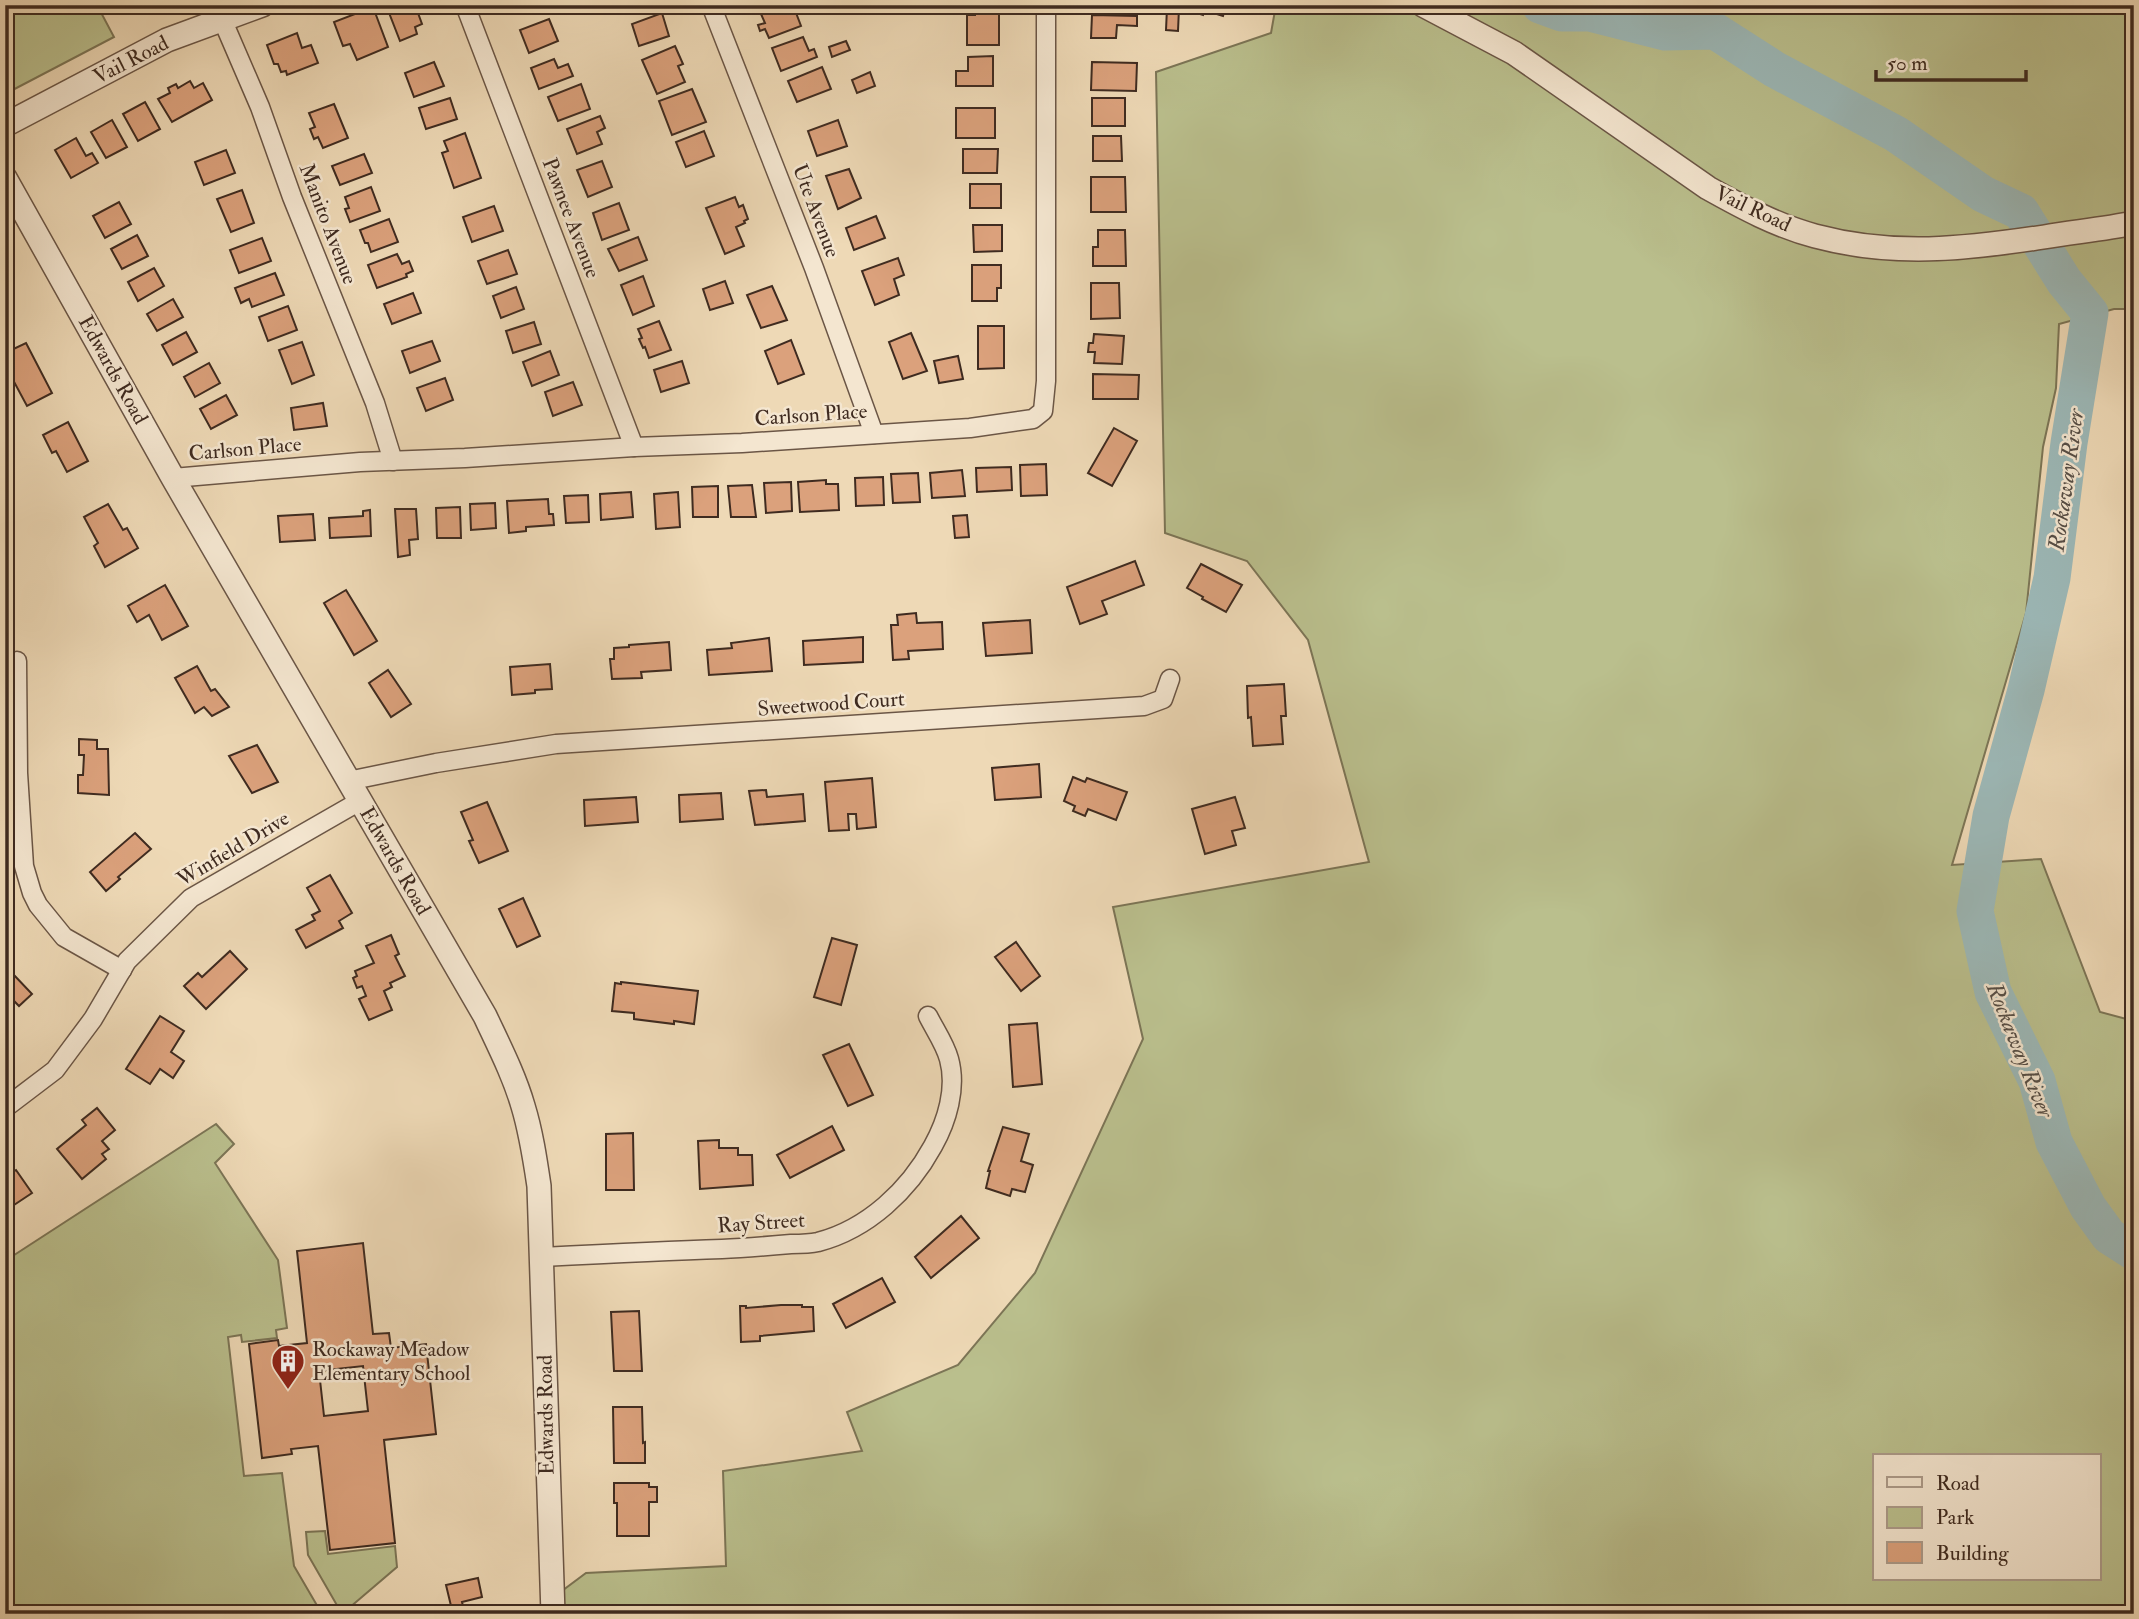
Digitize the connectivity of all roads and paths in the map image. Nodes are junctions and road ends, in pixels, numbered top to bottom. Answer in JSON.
{"nodes":[{"id":1,"x":262,"y":5,"type":"edge"},
{"id":2,"x":465,"y":5,"type":"edge"},
{"id":3,"x":711,"y":5,"type":"edge"},
{"id":4,"x":1046,"y":5,"type":"edge"},
{"id":5,"x":1423,"y":5,"type":"edge"},
{"id":6,"x":218,"y":13,"type":"edge"},
{"id":7,"x":5,"y":125,"type":"edge"},
{"id":8,"x":5,"y":178,"type":"edge"},
{"id":9,"x":2127,"y":224,"type":"edge"},
{"id":10,"x":874,"y":434,"type":"junction"},
{"id":11,"x":634,"y":447,"type":"junction"},
{"id":12,"x":393,"y":461,"type":"junction"},
{"id":13,"x":173,"y":478,"type":"junction"},
{"id":14,"x":17,"y":661,"type":"dead end"},
{"id":15,"x":1170,"y":679,"type":"dead end"},
{"id":16,"x":481,"y":756,"type":"joint"},
{"id":17,"x":354,"y":791,"type":"junction"},
{"id":18,"x":122,"y":970,"type":"junction"},
{"id":19,"x":928,"y":1016,"type":"dead end"},
{"id":20,"x":5,"y":1108,"type":"edge"},
{"id":21,"x":542,"y":1256,"type":"junction"},
{"id":22,"x":553,"y":1614,"type":"edge"}],
"edges":[{"from":1,"to":6,"type":"street","name":"Vail Road"},
{"from":2,"to":11,"type":"street","name":"Pawnee Avenue"},
{"from":3,"to":10,"type":"street","name":"Ute Avenue"},
{"from":4,"to":10,"type":"street","name":"Carlson Place"},
{"from":5,"to":9,"type":"street","name":"Vail Road"},
{"from":6,"to":7,"type":"street","name":"Vail Road"},
{"from":6,"to":12,"type":"street","name":"Manito Avenue"},
{"from":8,"to":13,"type":"street","name":"Edwards Road"},
{"from":10,"to":11,"type":"street","name":"Carlson Place"},
{"from":11,"to":12,"type":"street","name":"Carlson Place"},
{"from":12,"to":13,"type":"street","name":"Carlson Place"},
{"from":13,"to":17,"type":"street","name":"Edwards Road"},
{"from":14,"to":18,"type":"street"},
{"from":15,"to":16,"type":"street","name":"Sweetwood Court"},
{"from":16,"to":17,"type":"street","name":"Winfield Drive"},
{"from":17,"to":18,"type":"street","name":"Winfield Drive"},
{"from":17,"to":21,"type":"street","name":"Edwards Road"},
{"from":18,"to":20,"type":"street","name":"Winfield Drive"},
{"from":19,"to":21,"type":"street","name":"Ray Street"},
{"from":21,"to":22,"type":"street","name":"Edwards Road"}]}
